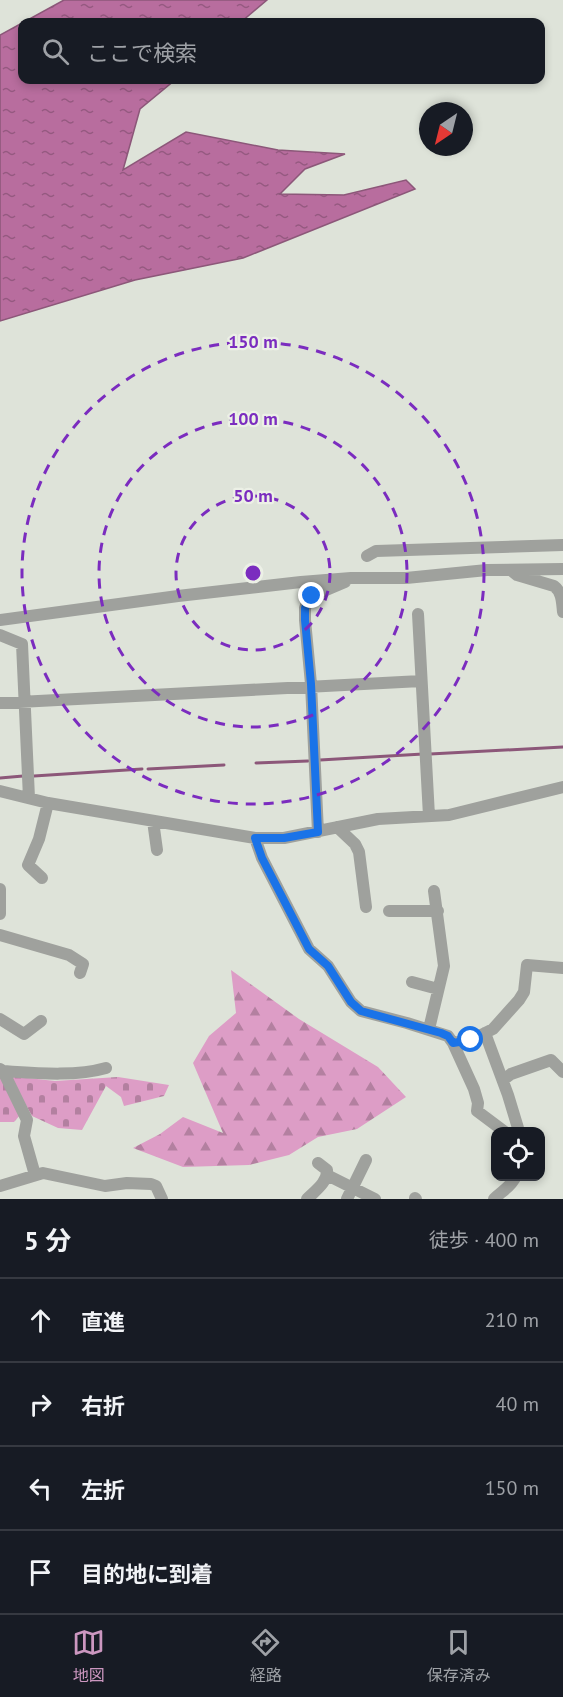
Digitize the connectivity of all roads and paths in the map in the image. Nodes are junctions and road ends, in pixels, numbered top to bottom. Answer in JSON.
{"nodes":[{"id":1,"x":563,"y":545,"type":"edge"},
{"id":2,"x":367,"y":556,"type":"dead end"},
{"id":3,"x":511,"y":569,"type":"junction"},
{"id":4,"x":563,"y":569,"type":"edge"},
{"id":5,"x":351,"y":578,"type":"junction"},
{"id":6,"x":563,"y":612,"type":"edge"},
{"id":7,"x":418,"y":614,"type":"dead end"},
{"id":8,"x":0,"y":620,"type":"edge"},
{"id":9,"x":0,"y":634,"type":"edge"},
{"id":10,"x":421,"y":681,"type":"junction"},
{"id":11,"x":310,"y":688,"type":"junction"},
{"id":12,"x":26,"y":702,"type":"junction"},
{"id":13,"x":0,"y":704,"type":"edge"},
{"id":14,"x":563,"y":787,"type":"edge"},
{"id":15,"x":0,"y":791,"type":"edge"},
{"id":16,"x":29,"y":798,"type":"junction"},
{"id":17,"x":48,"y":803,"type":"junction"},
{"id":18,"x":429,"y":816,"type":"junction"},
{"id":19,"x":153,"y":821,"type":"junction"},
{"id":20,"x":337,"y":827,"type":"junction"},
{"id":21,"x":318,"y":832,"type":"junction"},
{"id":22,"x":255,"y":838,"type":"junction"},
{"id":23,"x":158,"y":850,"type":"dead end"},
{"id":24,"x":42,"y":878,"type":"dead end"},
{"id":25,"x":0,"y":888,"type":"edge"},
{"id":26,"x":434,"y":891,"type":"dead end"},
{"id":27,"x":366,"y":907,"type":"dead end"},
{"id":28,"x":389,"y":911,"type":"dead end"},
{"id":29,"x":438,"y":911,"type":"junction"},
{"id":30,"x":0,"y":914,"type":"edge"},
{"id":31,"x":0,"y":935,"type":"edge"},
{"id":32,"x":563,"y":968,"type":"edge"},
{"id":33,"x":80,"y":973,"type":"dead end"},
{"id":34,"x":412,"y":982,"type":"dead end"},
{"id":35,"x":438,"y":990,"type":"junction"},
{"id":36,"x":0,"y":1019,"type":"edge"},
{"id":37,"x":41,"y":1021,"type":"dead end"},
{"id":38,"x":429,"y":1029,"type":"junction"},
{"id":39,"x":485,"y":1033,"type":"junction"},
{"id":40,"x":453,"y":1043,"type":"junction"},
{"id":41,"x":105,"y":1068,"type":"dead end"},
{"id":42,"x":1,"y":1070,"type":"edge"},
{"id":43,"x":563,"y":1072,"type":"edge"},
{"id":44,"x":502,"y":1080,"type":"junction"},
{"id":45,"x":499,"y":1127,"type":"edge"},
{"id":46,"x":518,"y":1127,"type":"edge"},
{"id":47,"x":366,"y":1160,"type":"dead end"},
{"id":48,"x":318,"y":1163,"type":"dead end"},
{"id":49,"x":35,"y":1175,"type":"junction"},
{"id":50,"x":327,"y":1175,"type":"junction"},
{"id":51,"x":514,"y":1181,"type":"edge"},
{"id":52,"x":0,"y":1186,"type":"edge"},
{"id":53,"x":349,"y":1193,"type":"edge"},
{"id":54,"x":162,"y":1199,"type":"edge"},
{"id":55,"x":307,"y":1199,"type":"edge"},
{"id":56,"x":375,"y":1199,"type":"edge"},
{"id":57,"x":494,"y":1199,"type":"edge"}],
"edges":[{"from":1,"to":2,"type":"street"},
{"from":3,"to":4,"type":"street"},
{"from":3,"to":5,"type":"street"},
{"from":3,"to":6,"type":"street"},
{"from":5,"to":8,"type":"street"},
{"from":5,"to":11,"type":"street"},
{"from":7,"to":10,"type":"street"},
{"from":9,"to":12,"type":"street"},
{"from":10,"to":11,"type":"street"},
{"from":10,"to":18,"type":"street"},
{"from":11,"to":12,"type":"street"},
{"from":11,"to":21,"type":"street"},
{"from":12,"to":13,"type":"street"},
{"from":12,"to":16,"type":"street"},
{"from":14,"to":18,"type":"street"},
{"from":15,"to":16,"type":"street"},
{"from":16,"to":17,"type":"street"},
{"from":17,"to":19,"type":"street"},
{"from":17,"to":24,"type":"street"},
{"from":18,"to":20,"type":"street"},
{"from":19,"to":22,"type":"street"},
{"from":19,"to":23,"type":"street"},
{"from":20,"to":21,"type":"street"},
{"from":20,"to":27,"type":"street"},
{"from":21,"to":22,"type":"street"},
{"from":22,"to":38,"type":"street"},
{"from":25,"to":30,"type":"street"},
{"from":26,"to":29,"type":"street"},
{"from":28,"to":29,"type":"street"},
{"from":29,"to":35,"type":"street"},
{"from":31,"to":33,"type":"street"},
{"from":32,"to":39,"type":"street"},
{"from":34,"to":35,"type":"street"},
{"from":35,"to":38,"type":"street"},
{"from":36,"to":37,"type":"street"},
{"from":38,"to":40,"type":"street"},
{"from":39,"to":40,"type":"street"},
{"from":39,"to":44,"type":"street"},
{"from":40,"to":45,"type":"street"},
{"from":41,"to":42,"type":"street"},
{"from":42,"to":49,"type":"street"},
{"from":43,"to":44,"type":"street"},
{"from":44,"to":46,"type":"street"},
{"from":47,"to":53,"type":"street"},
{"from":48,"to":50,"type":"street"},
{"from":49,"to":52,"type":"street"},
{"from":49,"to":54,"type":"street"},
{"from":50,"to":53,"type":"street"},
{"from":50,"to":55,"type":"street"},
{"from":51,"to":57,"type":"street"},
{"from":53,"to":56,"type":"street"}]}
